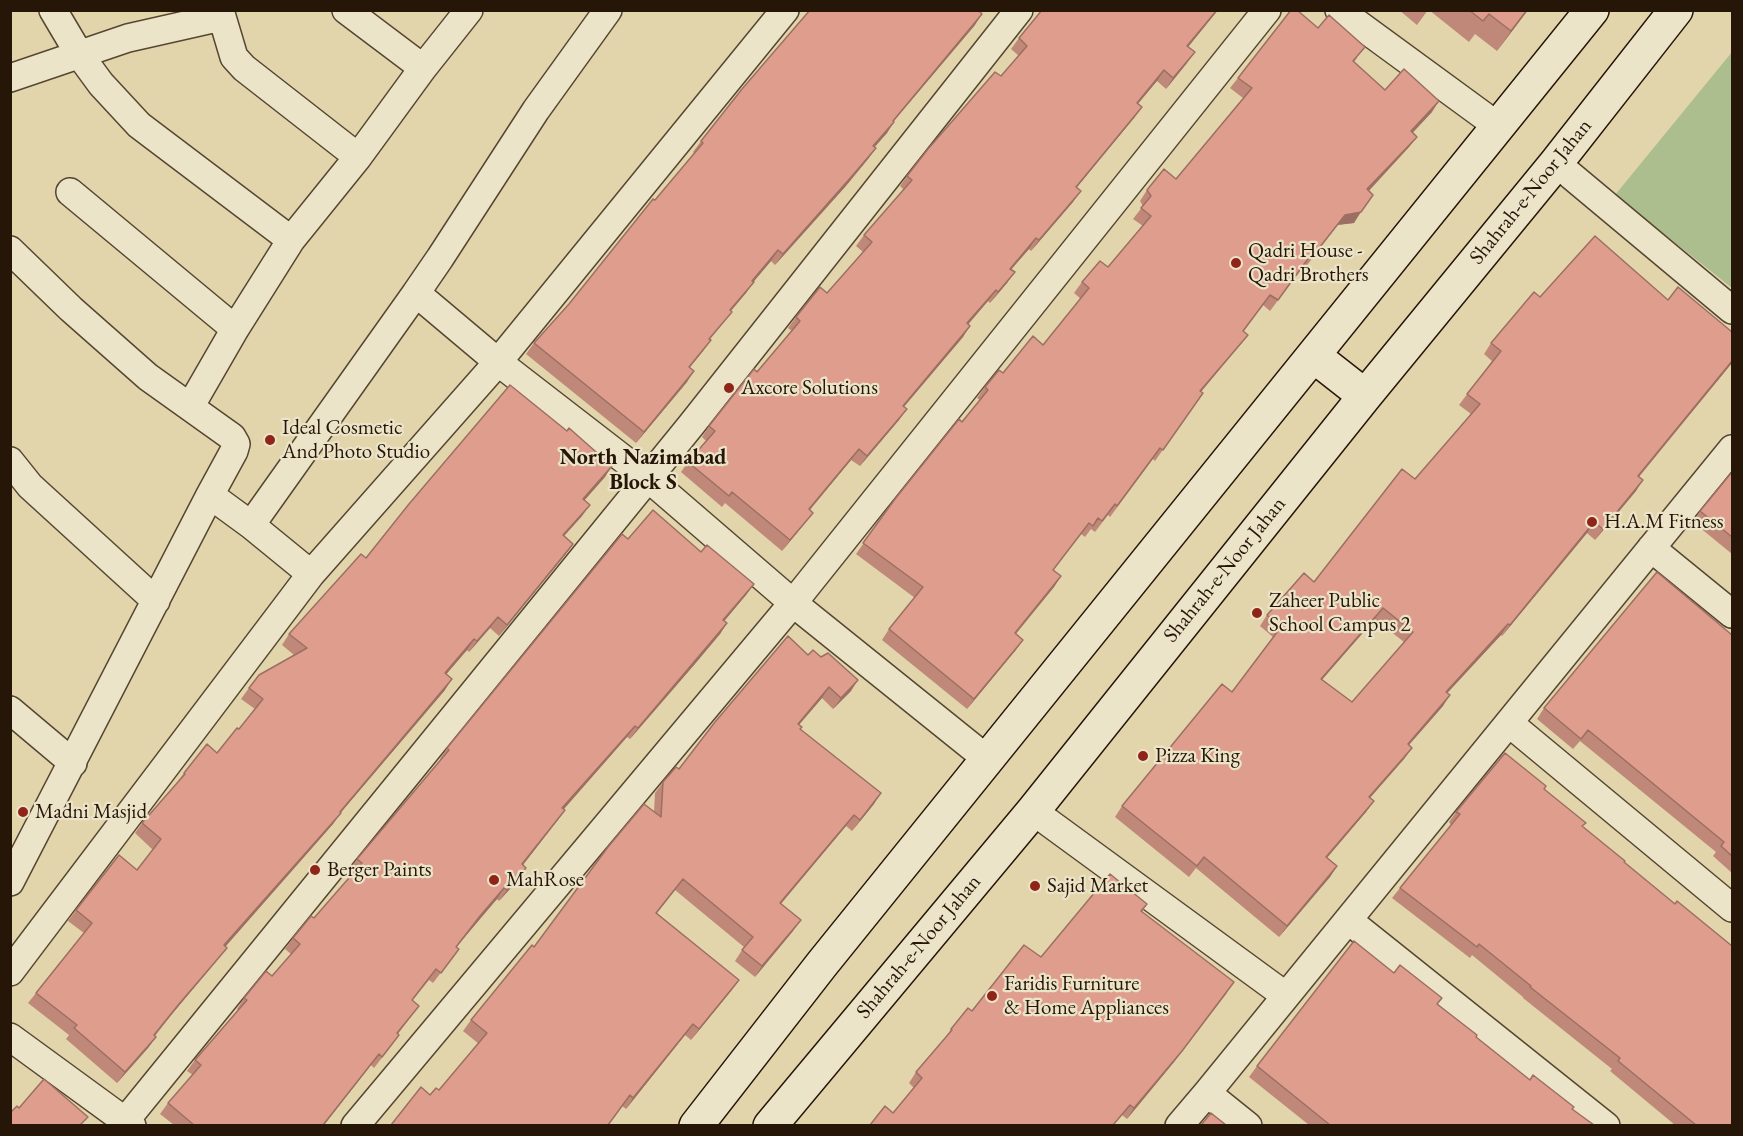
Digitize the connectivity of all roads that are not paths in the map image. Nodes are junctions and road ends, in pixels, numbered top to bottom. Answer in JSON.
{"nodes":[{"id":1,"x":53,"y":10,"type":"edge"},
{"id":2,"x":346,"y":10,"type":"edge"},
{"id":3,"x":608,"y":10,"type":"edge"},
{"id":4,"x":785,"y":10,"type":"edge"},
{"id":5,"x":1019,"y":10,"type":"edge"},
{"id":6,"x":1267,"y":10,"type":"edge"},
{"id":7,"x":1340,"y":10,"type":"edge"},
{"id":8,"x":1592,"y":10,"type":"edge"},
{"id":9,"x":1676,"y":10,"type":"edge"},
{"id":10,"x":460,"y":13,"type":"edge"},
{"id":11,"x":220,"y":14,"type":"edge"},
{"id":12,"x":79,"y":54,"type":"junction"},
{"id":13,"x":423,"y":68,"type":"junction"},
{"id":14,"x":10,"y":78,"type":"edge"},
{"id":15,"x":1499,"y":127,"type":"junction"},
{"id":16,"x":358,"y":157,"type":"junction"},
{"id":17,"x":1556,"y":163,"type":"junction"},
{"id":18,"x":70,"y":192,"type":"dead end"},
{"id":19,"x":291,"y":240,"type":"junction"},
{"id":20,"x":10,"y":250,"type":"edge"},
{"id":21,"x":416,"y":293,"type":"junction"},
{"id":22,"x":1732,"y":310,"type":"edge"},
{"id":23,"x":235,"y":329,"type":"junction"},
{"id":24,"x":1314,"y":356,"type":"junction"},
{"id":25,"x":498,"y":362,"type":"junction"},
{"id":26,"x":1365,"y":396,"type":"junction"},
{"id":27,"x":190,"y":407,"type":"junction"},
{"id":28,"x":1732,"y":449,"type":"edge"},
{"id":29,"x":10,"y":461,"type":"edge"},
{"id":30,"x":648,"y":478,"type":"junction"},
{"id":31,"x":210,"y":495,"type":"junction"},
{"id":32,"x":251,"y":525,"type":"junction"},
{"id":33,"x":1651,"y":548,"type":"junction"},
{"id":34,"x":311,"y":574,"type":"junction"},
{"id":35,"x":156,"y":601,"type":"junction"},
{"id":36,"x":793,"y":603,"type":"junction"},
{"id":37,"x":1732,"y":614,"type":"edge"},
{"id":38,"x":10,"y":710,"type":"edge"},
{"id":39,"x":1509,"y":723,"type":"junction"},
{"id":40,"x":987,"y":759,"type":"junction"},
{"id":41,"x":73,"y":763,"type":"junction"},
{"id":42,"x":1033,"y":811,"type":"junction"},
{"id":43,"x":12,"y":875,"type":"edge"},
{"id":44,"x":1732,"y":908,"type":"edge"},
{"id":45,"x":1348,"y":920,"type":"junction"},
{"id":46,"x":10,"y":972,"type":"edge"},
{"id":47,"x":1286,"y":996,"type":"junction"},
{"id":48,"x":10,"y":1037,"type":"edge"},
{"id":49,"x":1207,"y":1093,"type":"junction"},
{"id":50,"x":126,"y":1124,"type":"edge"},
{"id":51,"x":355,"y":1125,"type":"edge"},
{"id":52,"x":696,"y":1125,"type":"edge"},
{"id":53,"x":770,"y":1125,"type":"edge"},
{"id":54,"x":1179,"y":1125,"type":"edge"},
{"id":55,"x":1248,"y":1125,"type":"edge"},
{"id":56,"x":1605,"y":1125,"type":"edge"}],
"edges":[{"from":1,"to":12,"type":"street"},
{"from":2,"to":13,"type":"street"},
{"from":3,"to":21,"type":"street"},
{"from":4,"to":25,"type":"street"},
{"from":5,"to":30,"type":"street"},
{"from":6,"to":36,"type":"street"},
{"from":7,"to":15,"type":"street"},
{"from":8,"to":15,"type":"main road"},
{"from":9,"to":17,"type":"main road","name":"Shahrah-e-Noor Jahan"},
{"from":10,"to":13,"type":"street"},
{"from":11,"to":12,"type":"street"},
{"from":11,"to":16,"type":"street"},
{"from":12,"to":14,"type":"street"},
{"from":12,"to":19,"type":"street"},
{"from":13,"to":16,"type":"street"},
{"from":15,"to":24,"type":"main road"},
{"from":16,"to":19,"type":"street"},
{"from":17,"to":22,"type":"street"},
{"from":17,"to":26,"type":"main road","name":"Shahrah-e-Noor Jahan"},
{"from":18,"to":23,"type":"street"},
{"from":19,"to":23,"type":"street"},
{"from":20,"to":27,"type":"street"},
{"from":21,"to":25,"type":"street"},
{"from":21,"to":32,"type":"street"},
{"from":23,"to":27,"type":"street"},
{"from":24,"to":26,"type":"main road"},
{"from":24,"to":40,"type":"main road"},
{"from":25,"to":30,"type":"street"},
{"from":25,"to":34,"type":"street"},
{"from":26,"to":42,"type":"main road","name":"Shahrah-e-Noor Jahan"},
{"from":27,"to":31,"type":"street"},
{"from":28,"to":33,"type":"street"},
{"from":29,"to":35,"type":"street"},
{"from":30,"to":36,"type":"street"},
{"from":30,"to":50,"type":"street"},
{"from":31,"to":32,"type":"street"},
{"from":31,"to":35,"type":"street"},
{"from":32,"to":34,"type":"street"},
{"from":33,"to":37,"type":"street"},
{"from":33,"to":39,"type":"street"},
{"from":34,"to":46,"type":"street"},
{"from":35,"to":41,"type":"street"},
{"from":36,"to":40,"type":"street"},
{"from":36,"to":51,"type":"street"},
{"from":38,"to":41,"type":"street"},
{"from":39,"to":44,"type":"street"},
{"from":39,"to":45,"type":"street"},
{"from":40,"to":52,"type":"main road"},
{"from":41,"to":43,"type":"street"},
{"from":42,"to":47,"type":"street"},
{"from":42,"to":53,"type":"main road","name":"Shahrah-e-Noor Jahan"},
{"from":45,"to":47,"type":"street"},
{"from":45,"to":56,"type":"street"},
{"from":47,"to":49,"type":"street"},
{"from":48,"to":50,"type":"street"},
{"from":49,"to":54,"type":"street"},
{"from":49,"to":55,"type":"street"}]}
